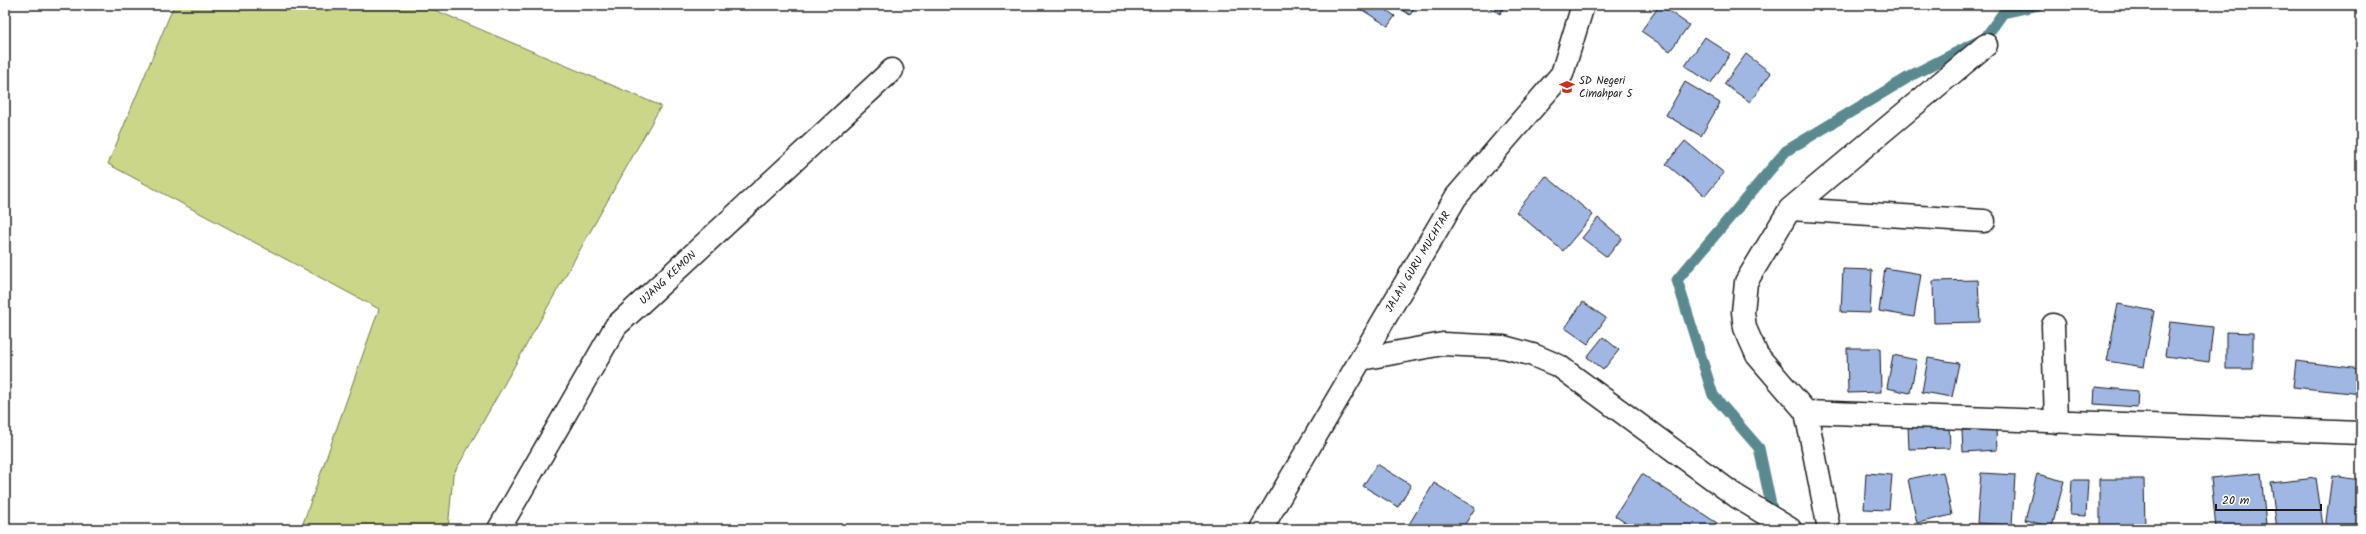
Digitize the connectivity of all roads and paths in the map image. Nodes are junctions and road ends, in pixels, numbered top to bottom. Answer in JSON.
{"nodes":[{"id":1,"x":1583,"y":5,"type":"edge"},
{"id":2,"x":1986,"y":45,"type":"dead end"},
{"id":3,"x":892,"y":70,"type":"dead end"},
{"id":4,"x":1790,"y":209,"type":"junction"},
{"id":5,"x":1984,"y":221,"type":"dead end"},
{"id":6,"x":2053,"y":325,"type":"dead end"},
{"id":7,"x":1361,"y":359,"type":"junction"},
{"id":8,"x":1806,"y":412,"type":"junction"},
{"id":9,"x":2056,"y":422,"type":"junction"},
{"id":10,"x":2361,"y":433,"type":"edge"},
{"id":11,"x":499,"y":529,"type":"edge"},
{"id":12,"x":1261,"y":529,"type":"edge"},
{"id":13,"x":1790,"y":529,"type":"edge"},
{"id":14,"x":1829,"y":529,"type":"edge"}],
"edges":[{"from":1,"to":7,"type":"street","name":"JALAN GURU MUCHTAR"},
{"from":2,"to":4,"type":"street"},
{"from":3,"to":11,"type":"street","name":"UJANG KEMON"},
{"from":4,"to":5,"type":"street"},
{"from":4,"to":8,"type":"street"},
{"from":6,"to":9,"type":"street"},
{"from":7,"to":12,"type":"street","name":"JALAN GURU MUCHTAR"},
{"from":7,"to":13,"type":"street"},
{"from":8,"to":9,"type":"street"},
{"from":8,"to":14,"type":"street"},
{"from":9,"to":10,"type":"street"}]}
